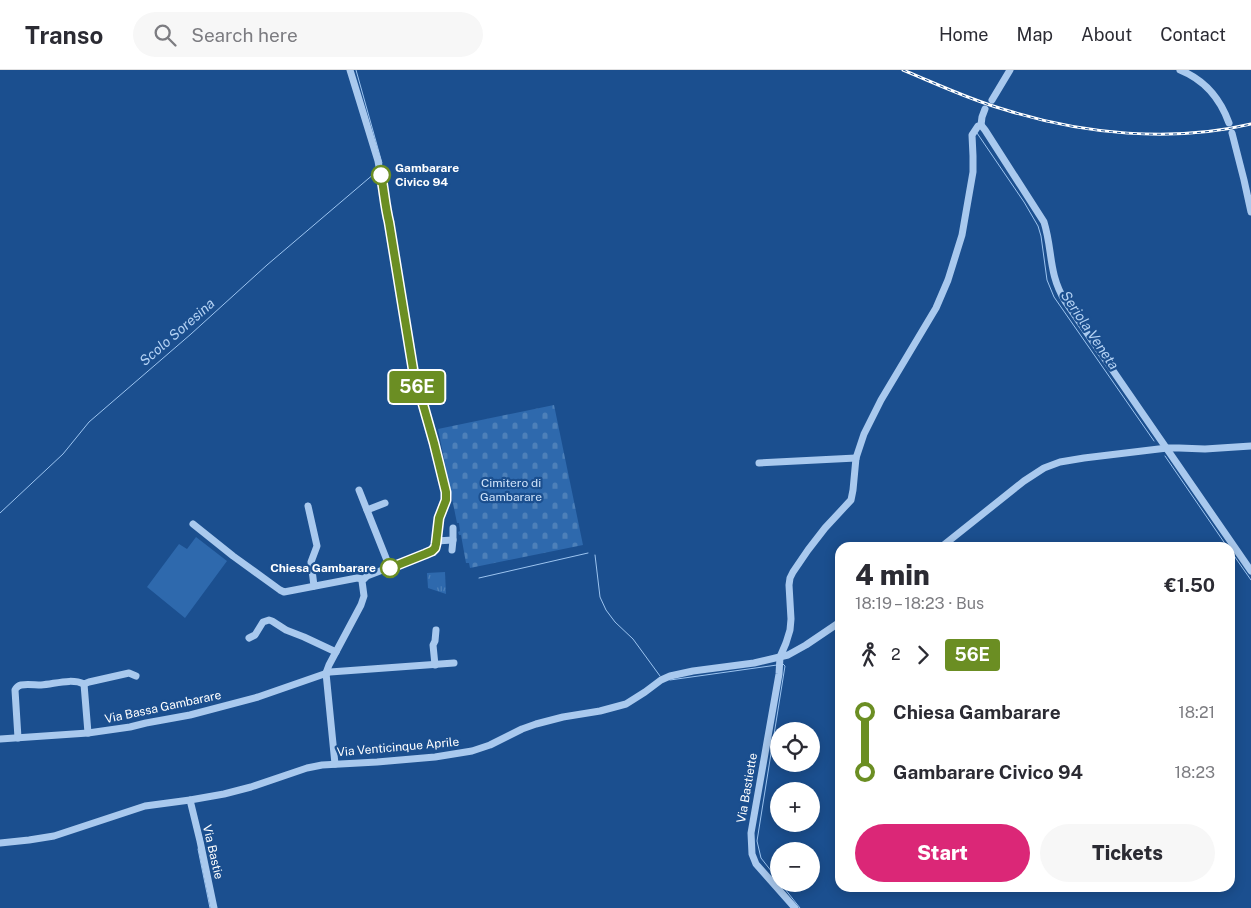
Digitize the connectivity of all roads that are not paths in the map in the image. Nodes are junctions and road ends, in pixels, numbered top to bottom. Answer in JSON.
{"nodes":[{"id":1,"x":350,"y":70,"type":"edge"},
{"id":2,"x":1010,"y":70,"type":"edge"},
{"id":3,"x":1180,"y":70,"type":"edge"},
{"id":4,"x":992,"y":100,"type":"dead end"},
{"id":5,"x":986,"y":109,"type":"dead end"},
{"id":6,"x":1229,"y":123,"type":"dead end"},
{"id":7,"x":979,"y":125,"type":"junction"},
{"id":8,"x":1232,"y":134,"type":"dead end"},
{"id":9,"x":1251,"y":212,"type":"edge"},
{"id":10,"x":1251,"y":446,"type":"edge"},
{"id":11,"x":1167,"y":448,"type":"junction"},
{"id":12,"x":856,"y":458,"type":"junction"},
{"id":13,"x":759,"y":463,"type":"dead end"},
{"id":14,"x":359,"y":490,"type":"dead end"},
{"id":15,"x":385,"y":503,"type":"dead end"},
{"id":16,"x":308,"y":506,"type":"dead end"},
{"id":17,"x":367,"y":510,"type":"junction"},
{"id":18,"x":193,"y":524,"type":"dead end"},
{"id":19,"x":453,"y":528,"type":"dead end"},
{"id":20,"x":453,"y":540,"type":"junction"},
{"id":21,"x":436,"y":541,"type":"junction"},
{"id":22,"x":948,"y":542,"type":"edge"},
{"id":23,"x":1231,"y":542,"type":"edge"},
{"id":24,"x":1235,"y":548,"type":"edge"},
{"id":25,"x":452,"y":550,"type":"dead end"},
{"id":26,"x":390,"y":568,"type":"junction"},
{"id":27,"x":1251,"y":571,"type":"edge"},
{"id":28,"x":363,"y":579,"type":"junction"},
{"id":29,"x":314,"y":586,"type":"junction"},
{"id":30,"x":835,"y":625,"type":"edge"},
{"id":31,"x":436,"y":630,"type":"dead end"},
{"id":32,"x":249,"y":638,"type":"dead end"},
{"id":33,"x":336,"y":652,"type":"junction"},
{"id":34,"x":780,"y":657,"type":"junction"},
{"id":35,"x":454,"y":663,"type":"dead end"},
{"id":36,"x":434,"y":664,"type":"junction"},
{"id":37,"x":326,"y":673,"type":"junction"},
{"id":38,"x":136,"y":676,"type":"dead end"},
{"id":39,"x":84,"y":684,"type":"junction"},
{"id":40,"x":88,"y":733,"type":"junction"},
{"id":41,"x":18,"y":738,"type":"junction"},
{"id":42,"x":0,"y":739,"type":"edge"},
{"id":43,"x":335,"y":764,"type":"junction"},
{"id":44,"x":190,"y":800,"type":"junction"},
{"id":45,"x":0,"y":842,"type":"edge"},
{"id":46,"x":214,"y":908,"type":"edge"},
{"id":47,"x":795,"y":908,"type":"edge"}],
"edges":[{"from":1,"to":21,"type":"street"},
{"from":2,"to":4,"type":"street"},
{"from":3,"to":6,"type":"street"},
{"from":5,"to":7,"type":"street"},
{"from":7,"to":11,"type":"street"},
{"from":7,"to":12,"type":"street","name":"Via Bastiette"},
{"from":8,"to":9,"type":"street"},
{"from":10,"to":11,"type":"street"},
{"from":11,"to":22,"type":"street"},
{"from":11,"to":23,"type":"street"},
{"from":12,"to":13,"type":"street"},
{"from":12,"to":34,"type":"street","name":"Via Bastiette"},
{"from":14,"to":17,"type":"street"},
{"from":15,"to":17,"type":"street"},
{"from":16,"to":29,"type":"street"},
{"from":17,"to":26,"type":"street"},
{"from":18,"to":29,"type":"street"},
{"from":19,"to":20,"type":"street"},
{"from":20,"to":21,"type":"street"},
{"from":20,"to":25,"type":"street"},
{"from":21,"to":26,"type":"street"},
{"from":24,"to":27,"type":"street"},
{"from":26,"to":28,"type":"street"},
{"from":28,"to":29,"type":"street"},
{"from":28,"to":33,"type":"street"},
{"from":30,"to":34,"type":"street","name":"Via Venticinque Aprile"},
{"from":31,"to":36,"type":"street"},
{"from":32,"to":33,"type":"street"},
{"from":33,"to":37,"type":"street"},
{"from":34,"to":43,"type":"street","name":"Via Venticinque Aprile"},
{"from":34,"to":47,"type":"street","name":"Via Bastiette"},
{"from":35,"to":36,"type":"street","name":"Via Bassa Gambarare"},
{"from":36,"to":37,"type":"street","name":"Via Bassa Gambarare"},
{"from":37,"to":40,"type":"street","name":"Via Bassa Gambarare"},
{"from":37,"to":43,"type":"street"},
{"from":38,"to":39,"type":"street"},
{"from":39,"to":40,"type":"street"},
{"from":39,"to":41,"type":"street"},
{"from":40,"to":41,"type":"street","name":"Via Bassa Gambarare"},
{"from":41,"to":42,"type":"street","name":"Via Bassa Gambarare"},
{"from":43,"to":44,"type":"street","name":"Via Venticinque Aprile"},
{"from":44,"to":45,"type":"street","name":"Via Venticinque Aprile"},
{"from":44,"to":46,"type":"street","name":"Via Bastie"}]}
